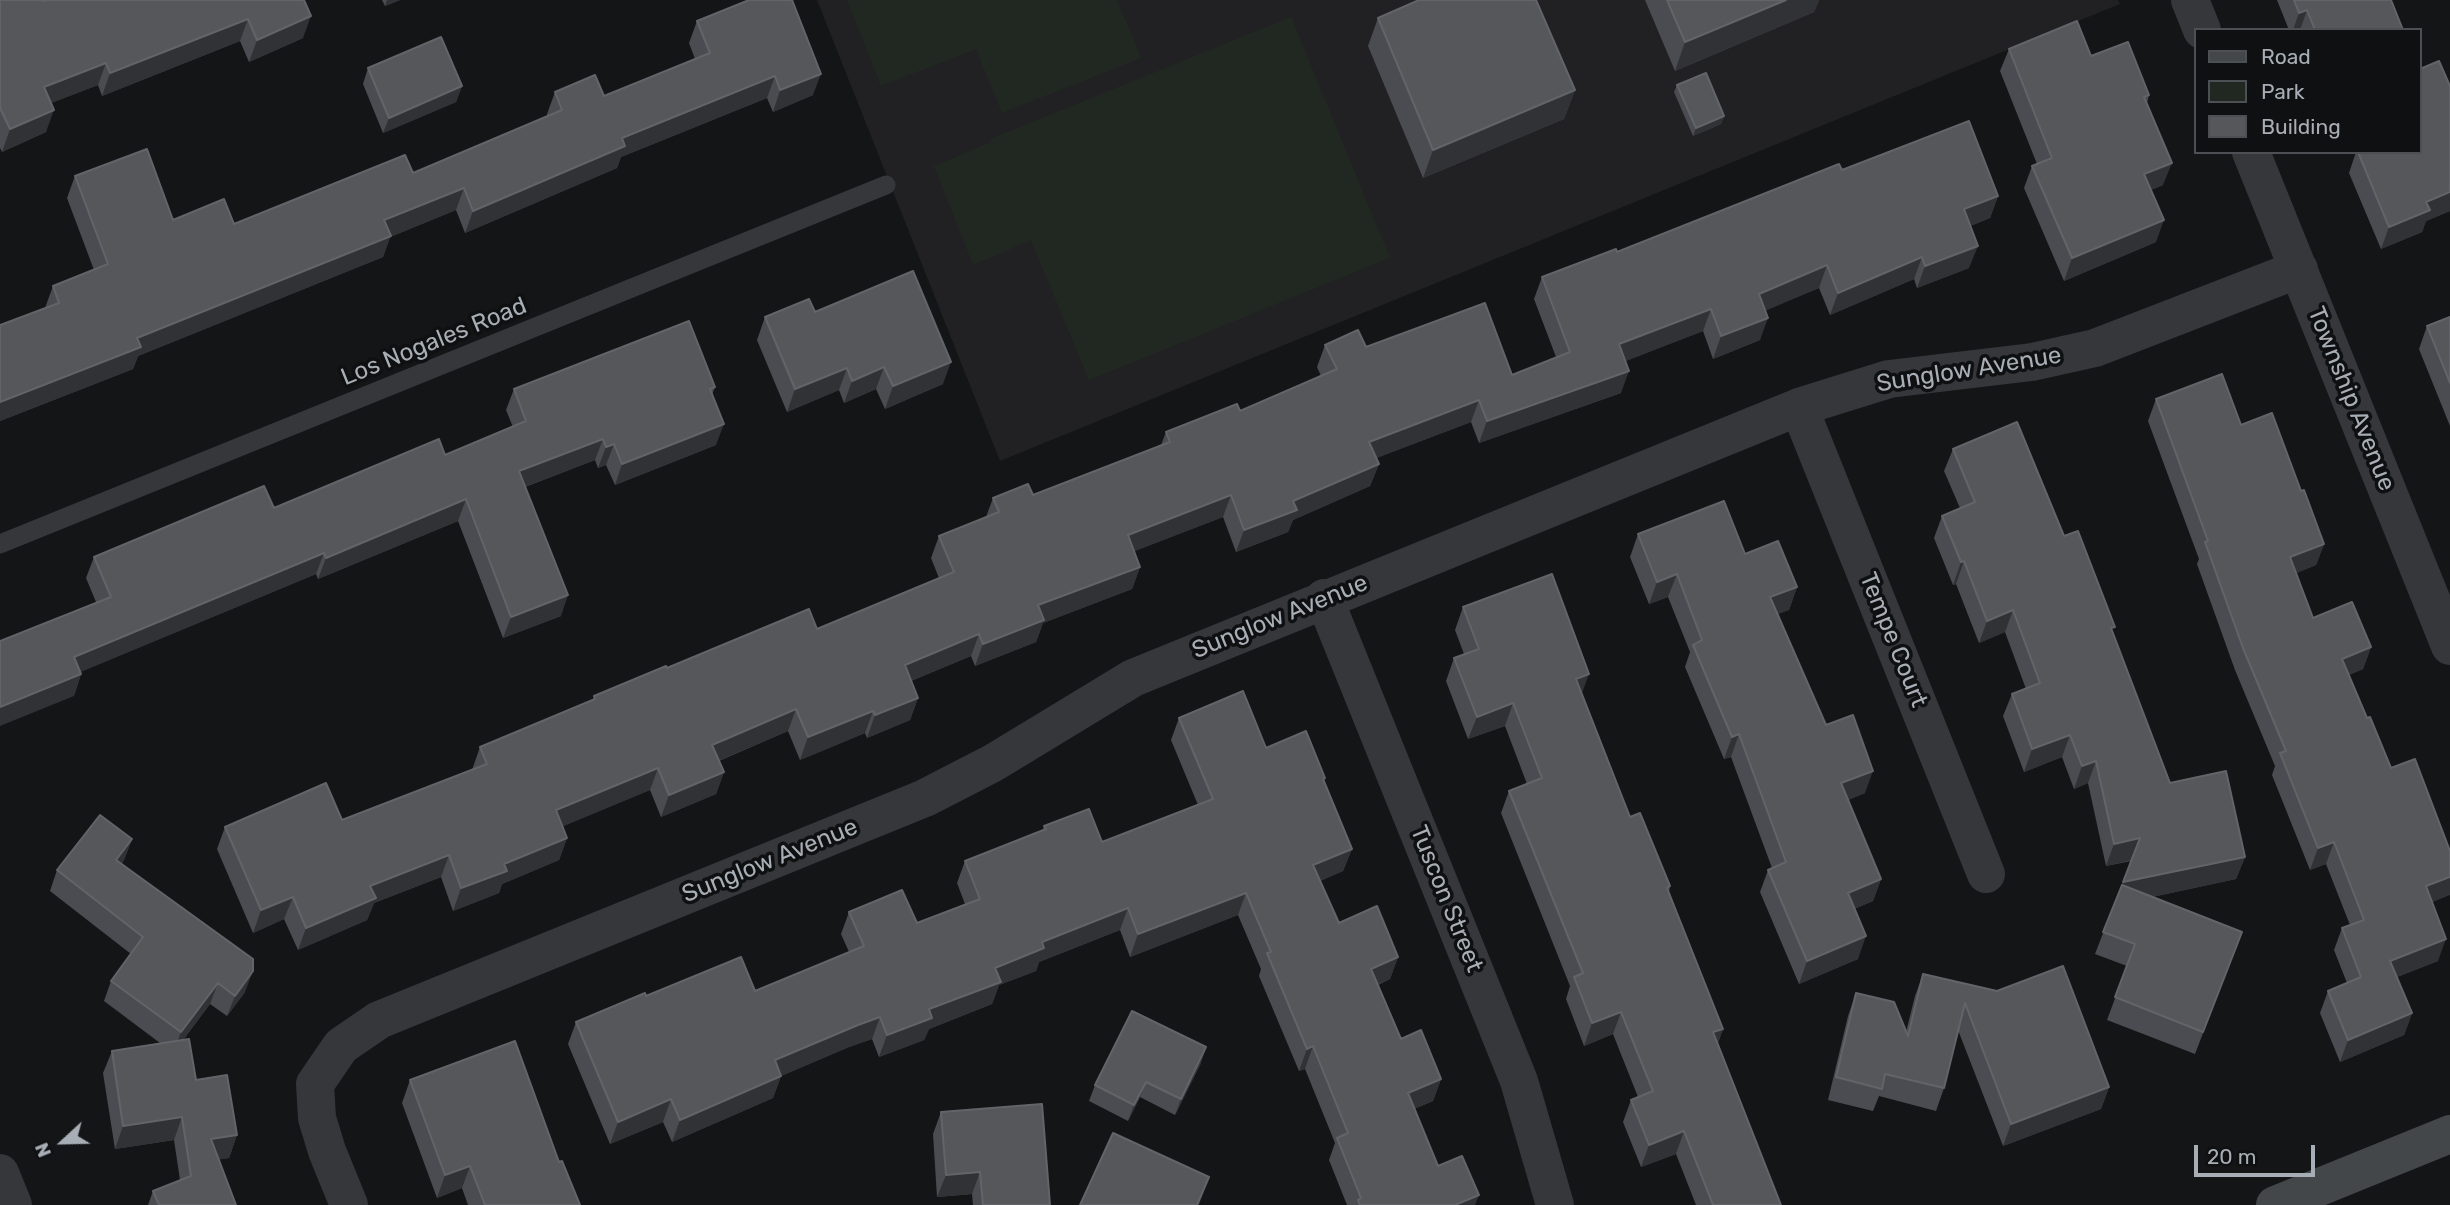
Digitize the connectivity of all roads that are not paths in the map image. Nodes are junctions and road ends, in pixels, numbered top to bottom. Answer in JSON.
{"nodes":[{"id":1,"x":2190,"y":0,"type":"edge"},
{"id":2,"x":2201,"y":28,"type":"edge"},
{"id":3,"x":2252,"y":154,"type":"edge"},
{"id":4,"x":886,"y":185,"type":"dead end"},
{"id":5,"x":2299,"y":269,"type":"junction"},
{"id":6,"x":1799,"y":407,"type":"junction"},
{"id":7,"x":0,"y":544,"type":"edge"},
{"id":8,"x":1324,"y":598,"type":"junction"},
{"id":9,"x":2450,"y":646,"type":"edge"},
{"id":10,"x":1986,"y":874,"type":"dead end"},
{"id":11,"x":2450,"y":1134,"type":"edge"},
{"id":12,"x":0,"y":1174,"type":"edge"},
{"id":13,"x":13,"y":1205,"type":"edge"},
{"id":14,"x":349,"y":1205,"type":"edge"},
{"id":15,"x":1555,"y":1205,"type":"edge"},
{"id":16,"x":2275,"y":1205,"type":"edge"}],
"edges":[{"from":1,"to":2,"type":"street"},
{"from":3,"to":5,"type":"street","name":"Township Avenue"},
{"from":4,"to":7,"type":"lane","name":"Los Nogales Road"},
{"from":5,"to":6,"type":"street","name":"Sunglow Avenue"},
{"from":5,"to":9,"type":"street","name":"Township Avenue"},
{"from":6,"to":8,"type":"street","name":"Sunglow Avenue"},
{"from":6,"to":10,"type":"street","name":"Tempe Court"},
{"from":8,"to":14,"type":"street","name":"Sunglow Avenue"},
{"from":8,"to":15,"type":"street","name":"Tuscon Street"},
{"from":11,"to":16,"type":"main road"},
{"from":12,"to":13,"type":"street"}]}
